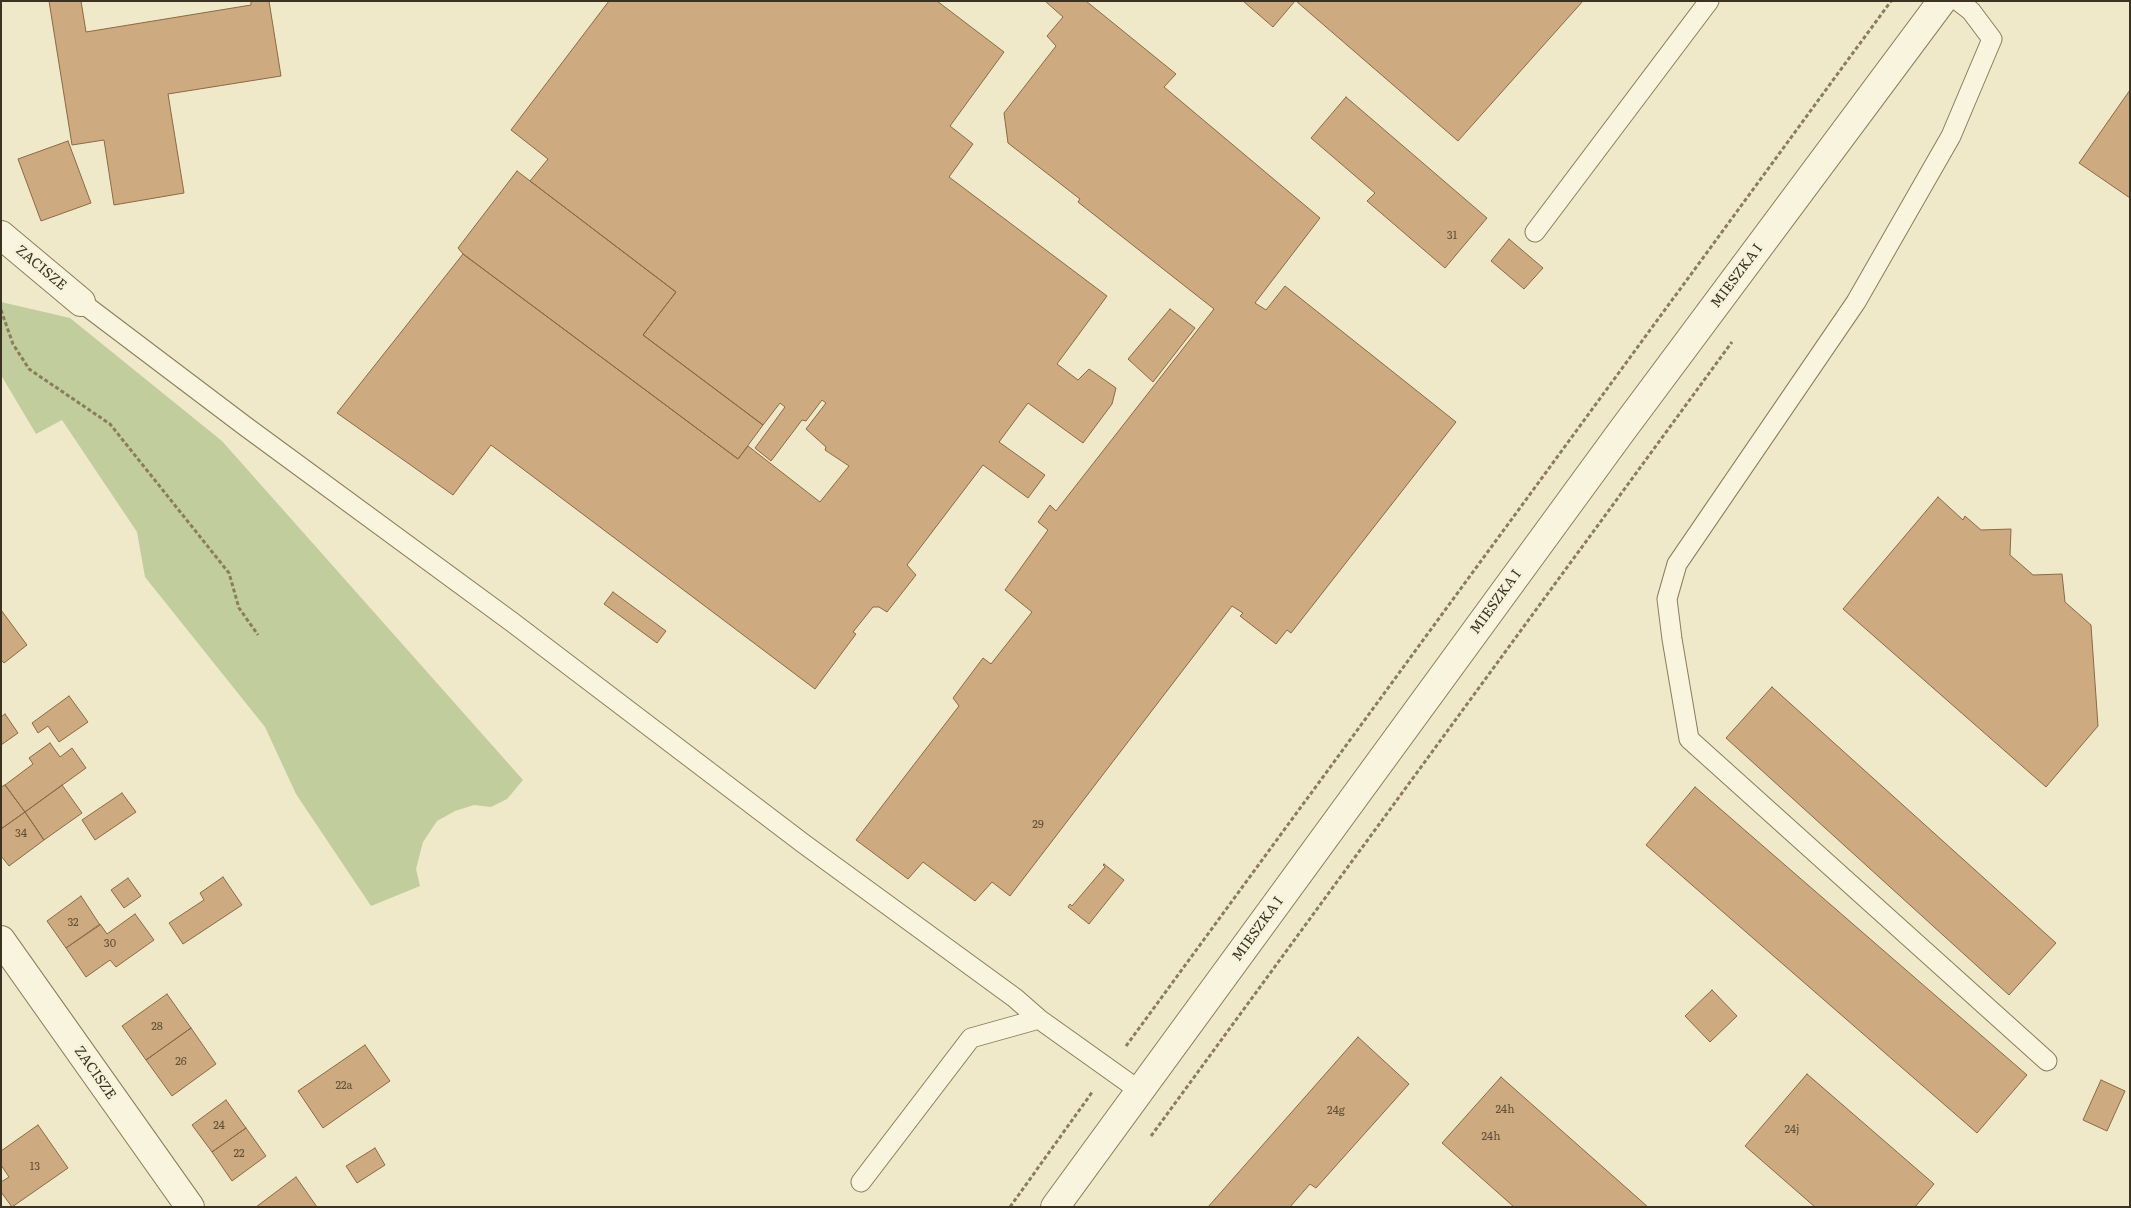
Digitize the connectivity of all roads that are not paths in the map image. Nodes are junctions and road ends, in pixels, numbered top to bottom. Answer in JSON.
{"nodes":[{"id":1,"x":1709,"y":1,"type":"edge"},
{"id":2,"x":1942,"y":1,"type":"edge"},
{"id":3,"x":1958,"y":1,"type":"edge"},
{"id":4,"x":1535,"y":232,"type":"dead end"},
{"id":5,"x":1,"y":235,"type":"edge"},
{"id":6,"x":81,"y":302,"type":"joint"},
{"id":7,"x":1,"y":940,"type":"edge"},
{"id":8,"x":1039,"y":1019,"type":"junction"},
{"id":9,"x":2047,"y":1061,"type":"dead end"},
{"id":10,"x":1140,"y":1091,"type":"junction"},
{"id":11,"x":861,"y":1182,"type":"dead end"},
{"id":12,"x":190,"y":1207,"type":"edge"},
{"id":13,"x":1056,"y":1207,"type":"edge"}],
"edges":[{"from":1,"to":4,"type":"lane"},
{"from":2,"to":10,"type":"street","name":"MIESZKA I"},
{"from":3,"to":9,"type":"lane"},
{"from":5,"to":6,"type":"street","name":"ZACISZE"},
{"from":6,"to":8,"type":"lane"},
{"from":7,"to":12,"type":"street","name":"ZACISZE"},
{"from":8,"to":10,"type":"lane"},
{"from":8,"to":11,"type":"lane"},
{"from":10,"to":13,"type":"street","name":"MIESZKA I"}]}
